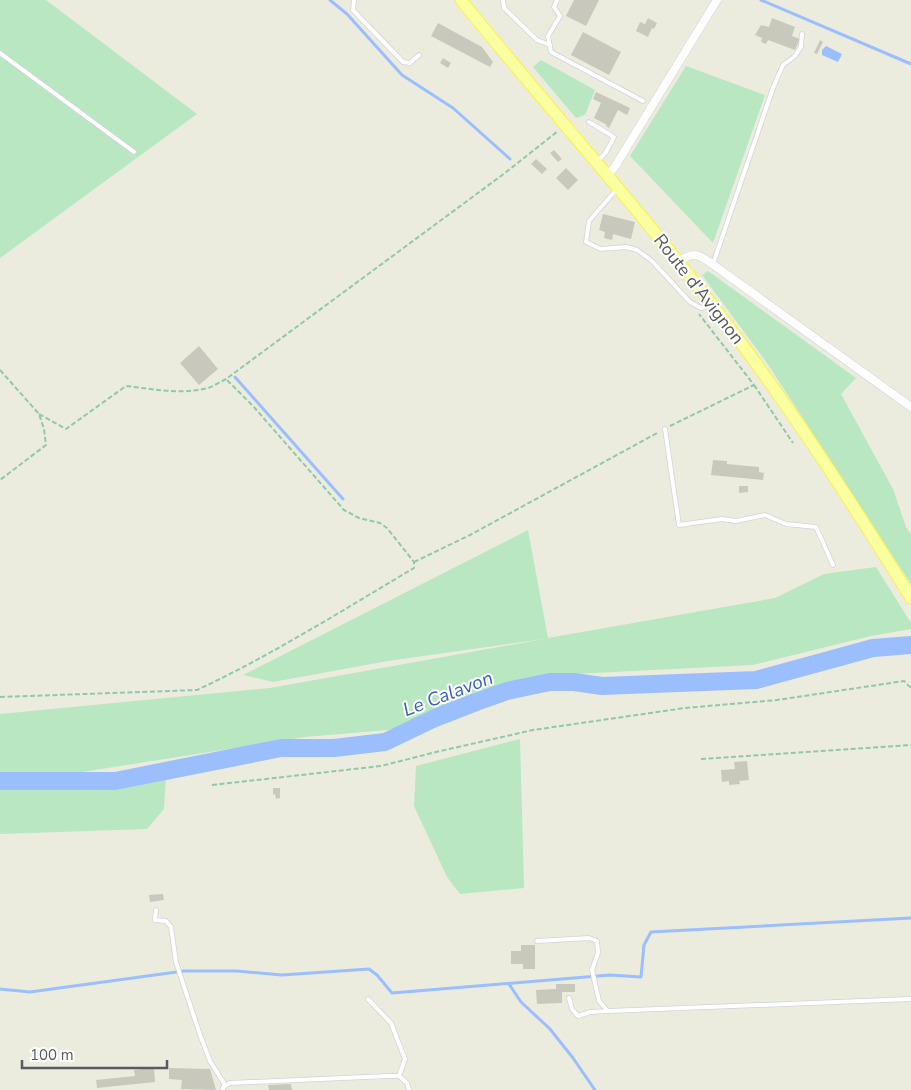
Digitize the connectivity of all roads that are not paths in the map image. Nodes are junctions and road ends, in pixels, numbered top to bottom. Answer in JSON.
{"nodes":[{"id":1,"x":354,"y":0,"type":"edge"},
{"id":2,"x":461,"y":0,"type":"edge"},
{"id":3,"x":504,"y":0,"type":"edge"},
{"id":4,"x":558,"y":0,"type":"edge"},
{"id":5,"x":717,"y":0,"type":"edge"},
{"id":6,"x":802,"y":34,"type":"dead end"},
{"id":7,"x":550,"y":45,"type":"junction"},
{"id":8,"x":0,"y":52,"type":"edge"},
{"id":9,"x":419,"y":55,"type":"dead end"},
{"id":10,"x":643,"y":101,"type":"dead end"},
{"id":11,"x":589,"y":122,"type":"dead end"},
{"id":12,"x":134,"y":152,"type":"dead end"},
{"id":13,"x":597,"y":163,"type":"junction"},
{"id":14,"x":607,"y":175,"type":"junction"},
{"id":15,"x":618,"y":188,"type":"junction"},
{"id":16,"x":679,"y":262,"type":"junction"},
{"id":17,"x":713,"y":264,"type":"junction"},
{"id":18,"x":713,"y":306,"type":"junction"},
{"id":19,"x":911,"y":407,"type":"edge"},
{"id":20,"x":665,"y":429,"type":"road end"},
{"id":21,"x":833,"y":564,"type":"dead end"},
{"id":22,"x":911,"y":598,"type":"edge"},
{"id":23,"x":156,"y":910,"type":"dead end"},
{"id":24,"x":537,"y":941,"type":"dead end"},
{"id":25,"x":569,"y":998,"type":"dead end"},
{"id":26,"x":368,"y":999,"type":"dead end"},
{"id":27,"x":911,"y":999,"type":"edge"},
{"id":28,"x":608,"y":1011,"type":"junction"},
{"id":29,"x":399,"y":1076,"type":"junction"},
{"id":30,"x":225,"y":1085,"type":"junction"},
{"id":31,"x":223,"y":1090,"type":"edge"},
{"id":32,"x":409,"y":1090,"type":"edge"}],
"edges":[{"from":1,"to":9,"type":"lane"},
{"from":2,"to":13,"type":"main road","name":"Route d'Avignon"},
{"from":3,"to":7,"type":"lane"},
{"from":4,"to":7,"type":"lane"},
{"from":5,"to":14,"type":"street"},
{"from":6,"to":17,"type":"lane"},
{"from":7,"to":10,"type":"lane"},
{"from":8,"to":12,"type":"lane"},
{"from":11,"to":13,"type":"lane"},
{"from":13,"to":14,"type":"main road","name":"Route d'Avignon"},
{"from":14,"to":15,"type":"main road","name":"Route d'Avignon"},
{"from":15,"to":16,"type":"main road","name":"Route d'Avignon"},
{"from":15,"to":18,"type":"lane"},
{"from":16,"to":17,"type":"street"},
{"from":16,"to":18,"type":"main road","name":"Route d'Avignon"},
{"from":17,"to":19,"type":"street"},
{"from":18,"to":22,"type":"main road","name":"Route d'Avignon"},
{"from":20,"to":21,"type":"lane"},
{"from":23,"to":30,"type":"lane"},
{"from":24,"to":28,"type":"lane"},
{"from":25,"to":28,"type":"lane"},
{"from":26,"to":29,"type":"lane"},
{"from":27,"to":28,"type":"lane"},
{"from":29,"to":30,"type":"lane"},
{"from":29,"to":32,"type":"lane"},
{"from":30,"to":31,"type":"lane"}]}
